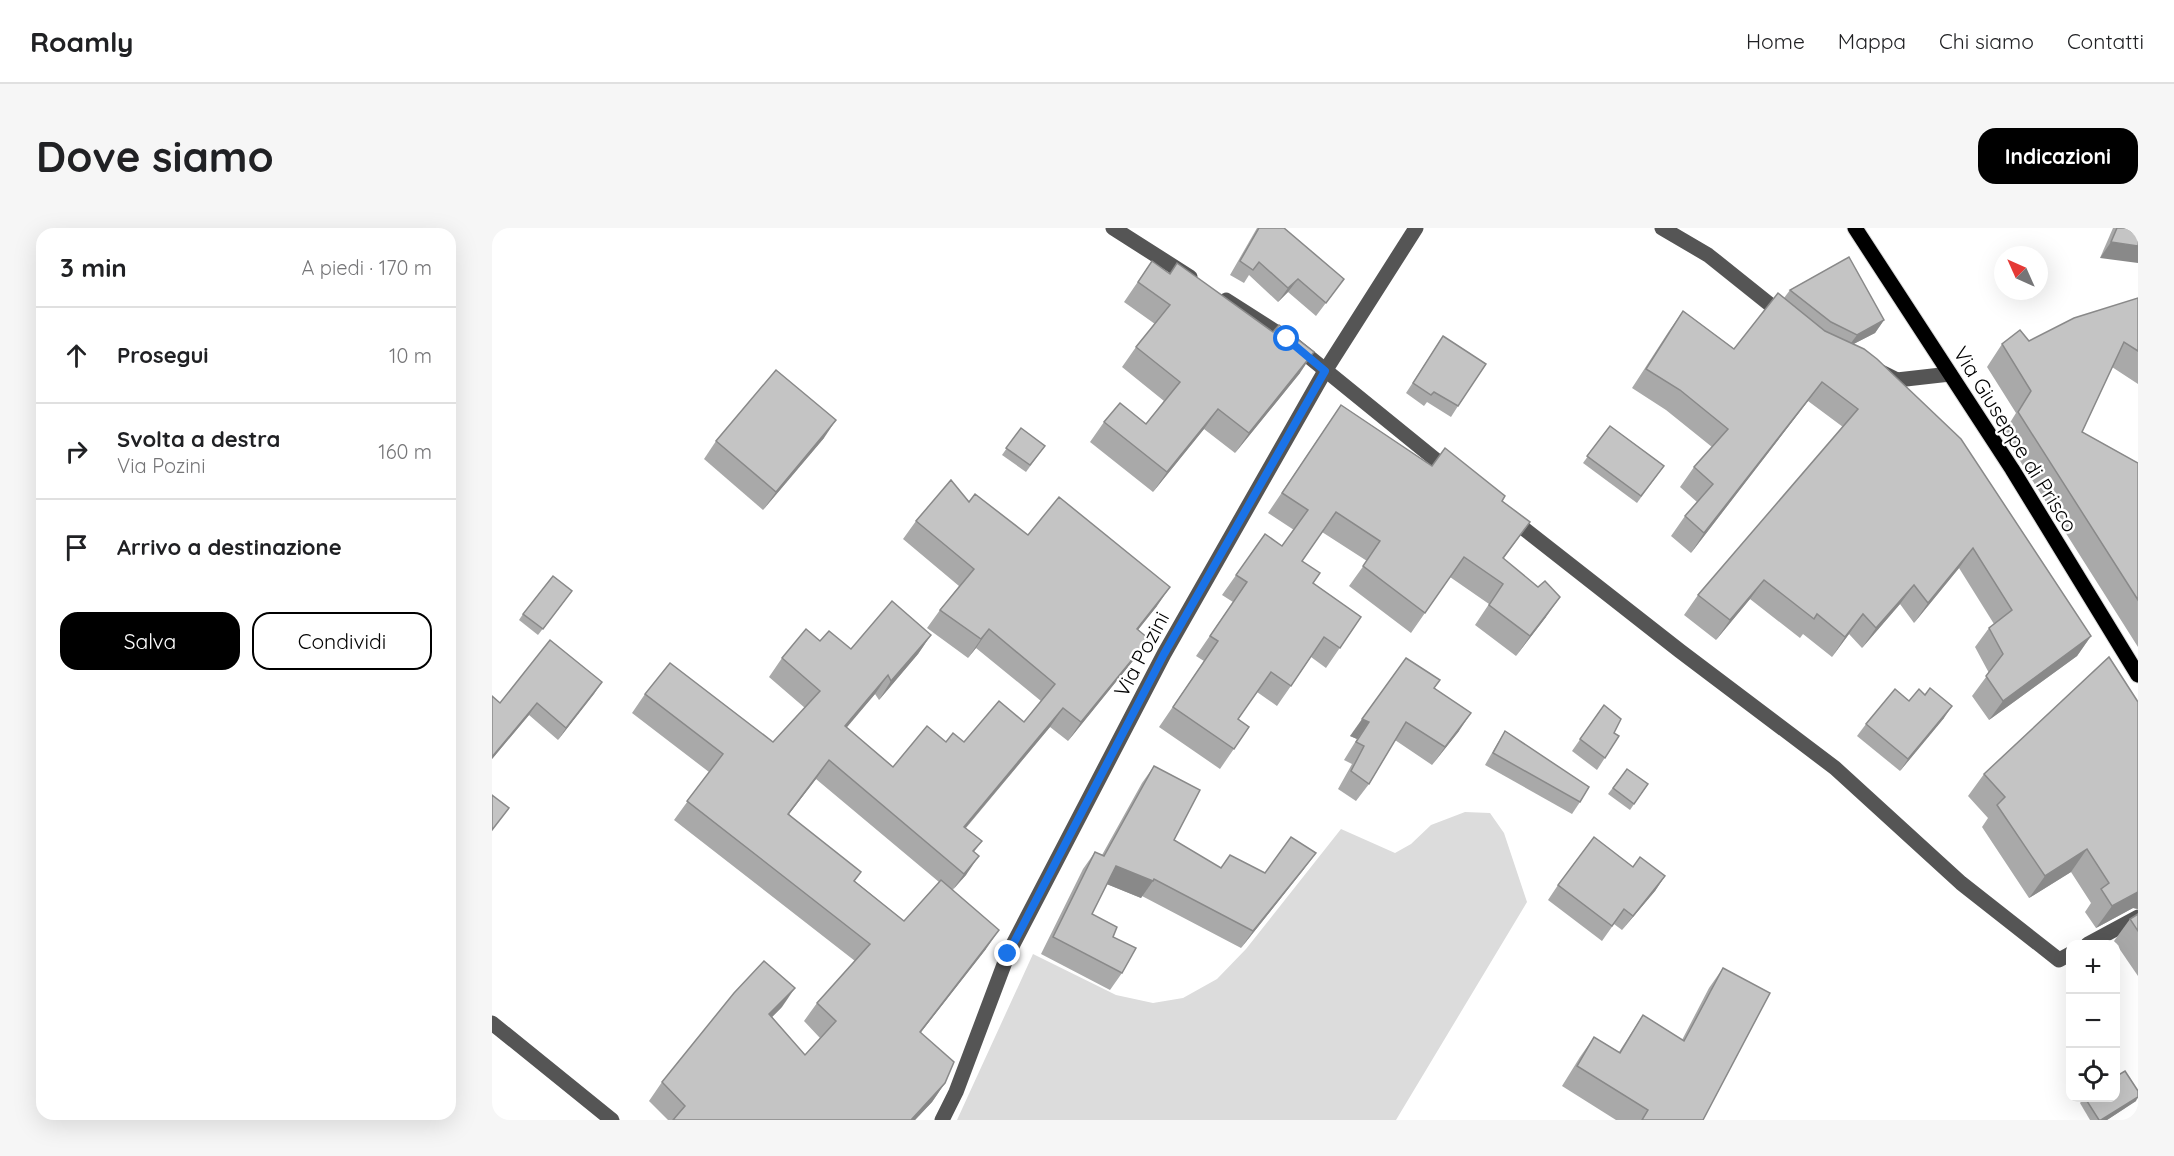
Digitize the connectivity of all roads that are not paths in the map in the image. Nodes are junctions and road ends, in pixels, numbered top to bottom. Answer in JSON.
{"nodes":[{"id":1,"x":1113,"y":228,"type":"edge"},
{"id":2,"x":1416,"y":228,"type":"edge"},
{"id":3,"x":1662,"y":228,"type":"edge"},
{"id":4,"x":1855,"y":228,"type":"edge"},
{"id":5,"x":1799,"y":328,"type":"edge"},
{"id":6,"x":1867,"y":366,"type":"edge"},
{"id":7,"x":1325,"y":371,"type":"junction"},
{"id":8,"x":1950,"y":374,"type":"junction"},
{"id":9,"x":1461,"y":480,"type":"edge"},
{"id":10,"x":1497,"y":508,"type":"edge"},
{"id":11,"x":2138,"y":675,"type":"edge"},
{"id":12,"x":2138,"y":917,"type":"edge"},
{"id":13,"x":2097,"y":940,"type":"edge"},
{"id":14,"x":2066,"y":956,"type":"edge"},
{"id":15,"x":492,"y":1023,"type":"edge"},
{"id":16,"x":612,"y":1120,"type":"edge"},
{"id":17,"x":942,"y":1120,"type":"edge"}],
"edges":[{"from":1,"to":7,"type":"street"},
{"from":2,"to":7,"type":"street","name":"Via Pozini"},
{"from":3,"to":5,"type":"street"},
{"from":4,"to":8,"type":"main road","name":"Via Giuseppe di Prisco"},
{"from":6,"to":8,"type":"street"},
{"from":7,"to":9,"type":"street"},
{"from":7,"to":17,"type":"street","name":"Via Pozini"},
{"from":8,"to":11,"type":"main road","name":"Via Giuseppe di Prisco"},
{"from":10,"to":14,"type":"street"},
{"from":12,"to":13,"type":"street"},
{"from":15,"to":16,"type":"street"}]}
